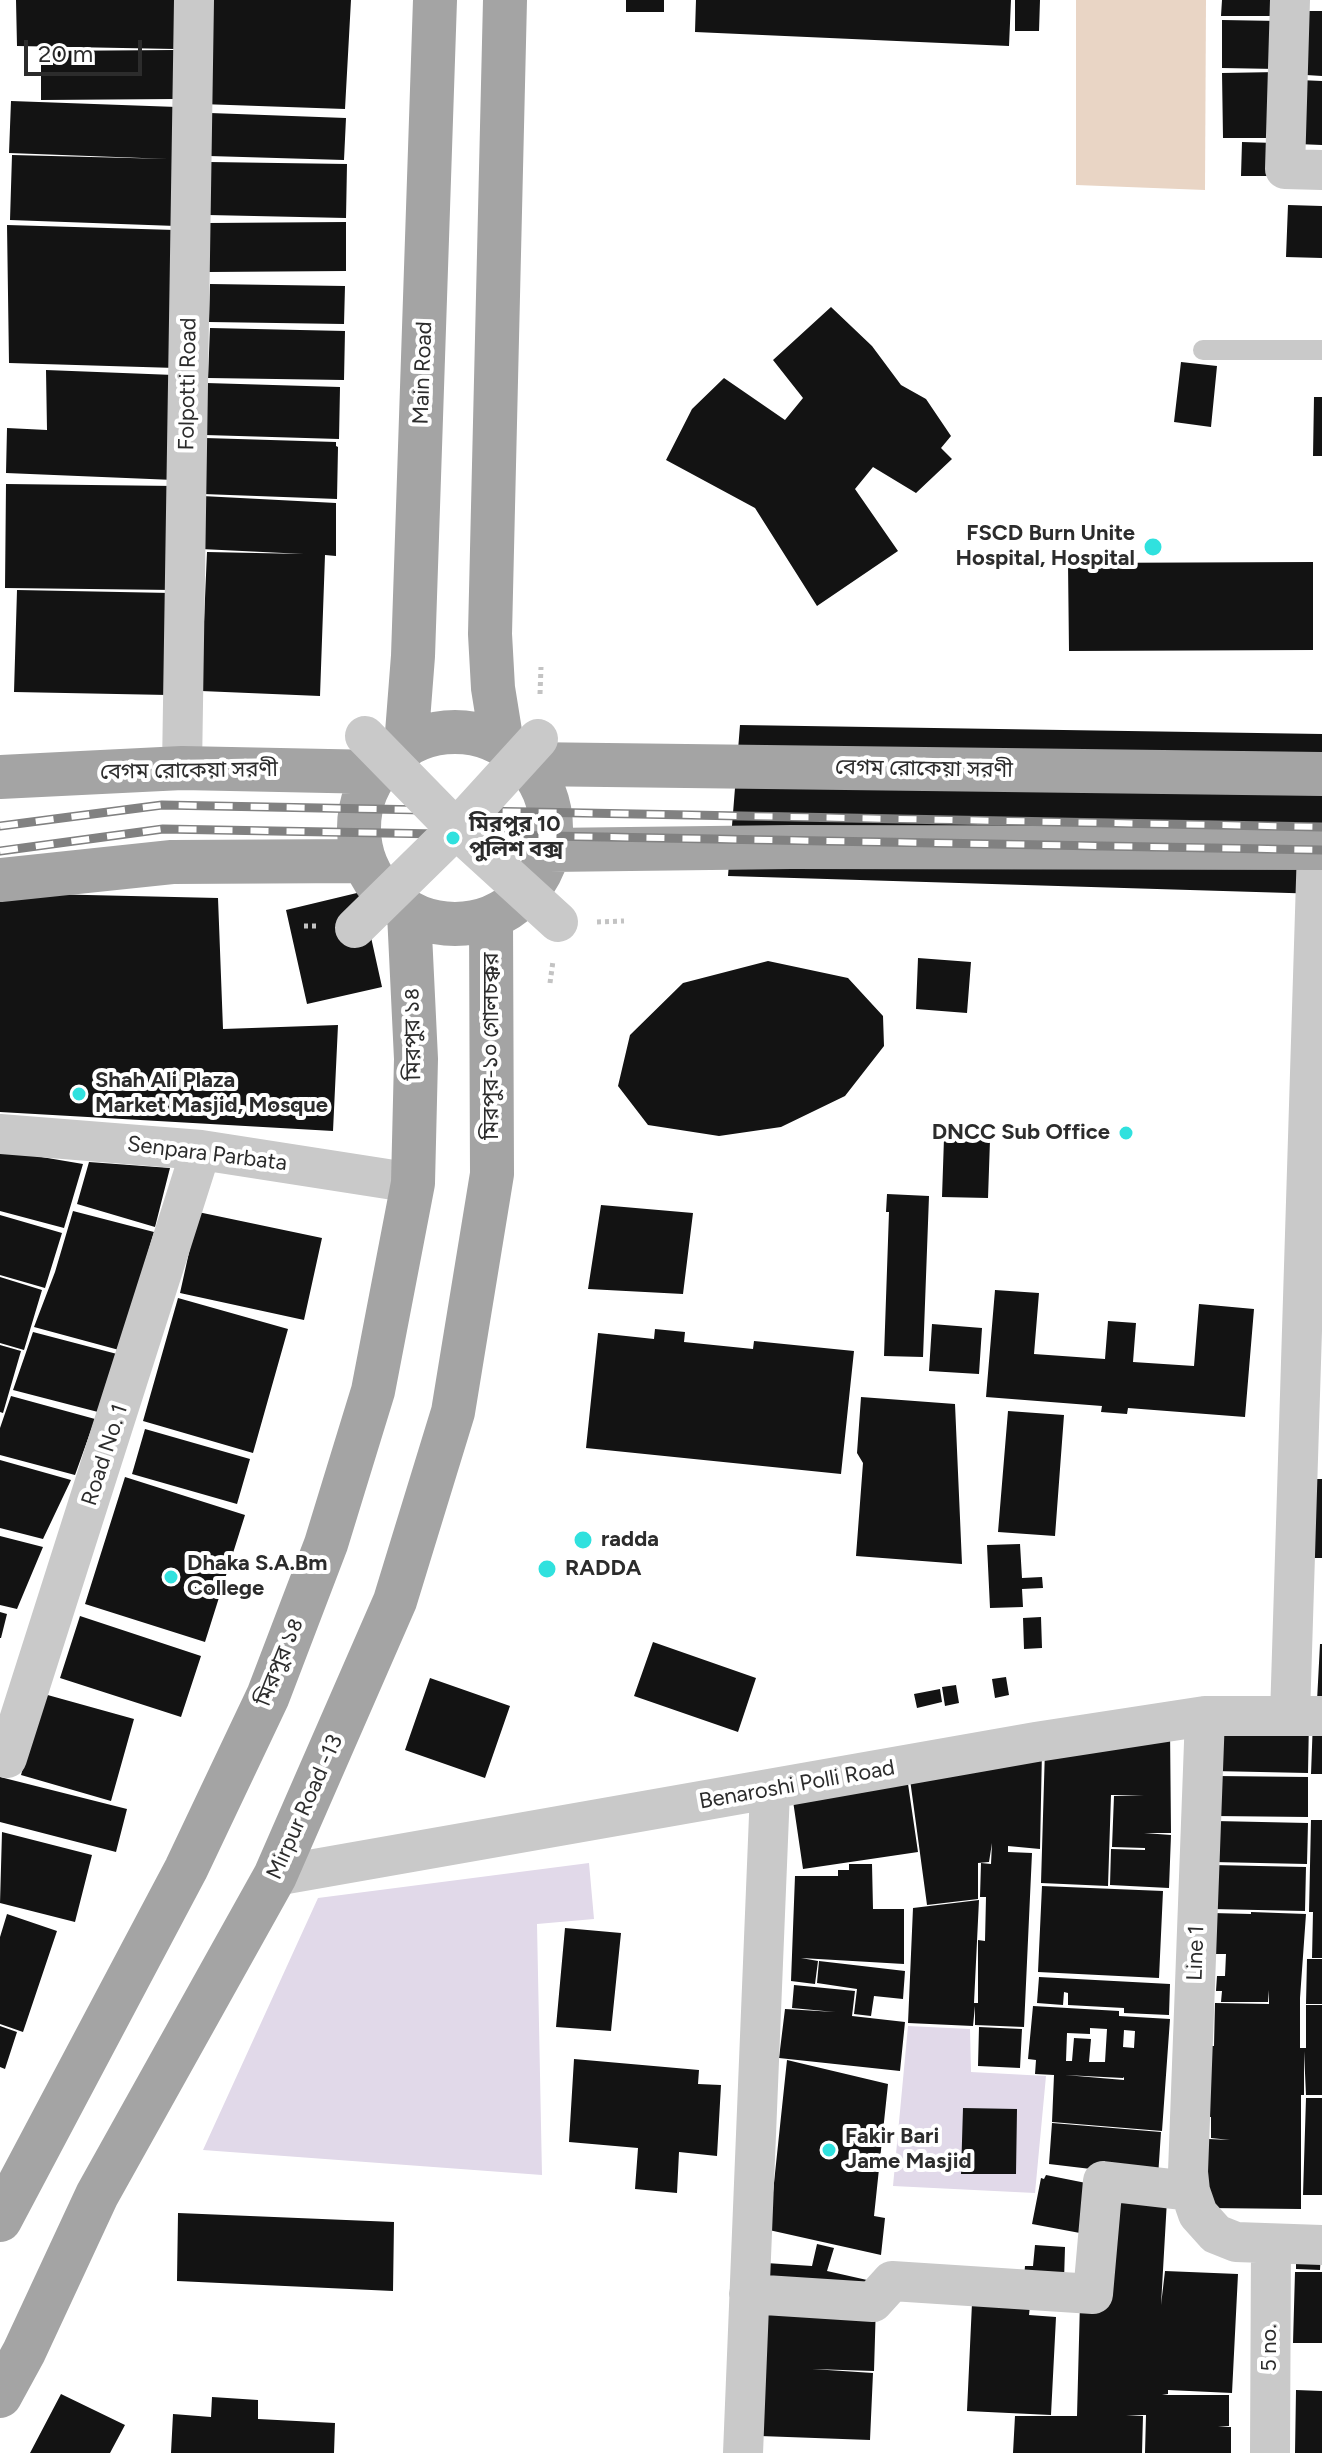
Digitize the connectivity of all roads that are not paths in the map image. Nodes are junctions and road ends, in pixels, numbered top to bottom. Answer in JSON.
{"nodes":[{"id":1,"x":194,"y":0,"type":"edge"},
{"id":2,"x":435,"y":0,"type":"edge"},
{"id":3,"x":505,"y":0,"type":"edge"},
{"id":4,"x":1290,"y":0,"type":"edge"},
{"id":5,"x":1322,"y":170,"type":"edge"},
{"id":6,"x":1203,"y":350,"type":"dead end"},
{"id":7,"x":1322,"y":350,"type":"edge"},
{"id":8,"x":522,"y":749,"type":"junction"},
{"id":9,"x":383,"y":751,"type":"junction"},
{"id":10,"x":182,"y":768,"type":"junction"},
{"id":11,"x":1322,"y":774,"type":"edge"},
{"id":12,"x":0,"y":777,"type":"edge"},
{"id":13,"x":456,"y":829,"type":"junction"},
{"id":14,"x":1320,"y":848,"type":"edge"},
{"id":15,"x":549,"y":850,"type":"junction"},
{"id":16,"x":364,"y":861,"type":"junction"},
{"id":17,"x":0,"y":880,"type":"edge"},
{"id":18,"x":409,"y":913,"type":"junction"},
{"id":19,"x":491,"y":918,"type":"junction"},
{"id":20,"x":558,"y":922,"type":"dead end"},
{"id":21,"x":355,"y":928,"type":"dead end"},
{"id":22,"x":0,"y":1134,"type":"edge"},
{"id":23,"x":201,"y":1150,"type":"junction"},
{"id":24,"x":492,"y":1174,"type":"joint"},
{"id":25,"x":413,"y":1183,"type":"junction"},
{"id":26,"x":1205,"y":1716,"type":"junction"},
{"id":27,"x":1306,"y":1716,"type":"edge"},
{"id":28,"x":7,"y":1758,"type":"dead end"},
{"id":29,"x":770,"y":1791,"type":"junction"},
{"id":30,"x":275,"y":1876,"type":"junction"},
{"id":31,"x":1190,"y":2191,"type":"junction"},
{"id":32,"x":0,"y":2220,"type":"edge"},
{"id":33,"x":1271,"y":2244,"type":"junction"},
{"id":34,"x":1322,"y":2245,"type":"edge"},
{"id":35,"x":749,"y":2294,"type":"junction"},
{"id":36,"x":12,"y":2347,"type":"edge"},
{"id":37,"x":0,"y":2396,"type":"edge"},
{"id":38,"x":743,"y":2453,"type":"edge"},
{"id":39,"x":1270,"y":2453,"type":"edge"}],
"edges":[{"from":1,"to":10,"type":"street","name":"Folpotti Road"},
{"from":2,"to":9,"type":"main road","name":"Main Road"},
{"from":3,"to":8,"type":"main road"},
{"from":4,"to":5,"type":"street"},
{"from":6,"to":7,"type":"lane"},
{"from":8,"to":9,"type":"main road"},
{"from":8,"to":11,"type":"main road","name":"বেগম রোকেয়া সরণী"},
{"from":8,"to":13,"type":"street","bridge":true},
{"from":8,"to":15,"type":"main road","name":"মিরপুর-১০ গোলচক্কর"},
{"from":9,"to":10,"type":"main road","name":"বেগম রোকেয়া সরণী"},
{"from":9,"to":13,"type":"street","bridge":true},
{"from":9,"to":16,"type":"main road","name":"মিরপুর-১০ গোলচক্কর"},
{"from":10,"to":12,"type":"main road","name":"বেগম রোকেয়া সরণী"},
{"from":13,"to":20,"type":"street","bridge":true},
{"from":13,"to":21,"type":"street","bridge":true},
{"from":14,"to":15,"type":"main road"},
{"from":14,"to":27,"type":"street"},
{"from":15,"to":19,"type":"main road","name":"মিরপুর-১০ গোলচক্কর"},
{"from":16,"to":17,"type":"main road"},
{"from":16,"to":18,"type":"main road","name":"মিরপুর-১০ গোলচক্কর"},
{"from":18,"to":19,"type":"main road","name":"মিরপুর-১০ গোলচক্কর"},
{"from":18,"to":25,"type":"main road","name":"মিরপুর ১৪"},
{"from":19,"to":24,"type":"main road","name":"মিরপুর-১০ গোলচক্কর"},
{"from":22,"to":23,"type":"street","name":"Senpara Parbata"},
{"from":23,"to":25,"type":"street","name":"Senpara Parbata"},
{"from":23,"to":28,"type":"street","name":"Road No. 1"},
{"from":24,"to":30,"type":"main road","name":"Mirpur Road -13"},
{"from":25,"to":32,"type":"main road","name":"মিরপুর ১৪"},
{"from":26,"to":27,"type":"street","name":"Benaroshi Polli Road"},
{"from":26,"to":29,"type":"street","name":"Benaroshi Polli Road"},
{"from":26,"to":31,"type":"street","name":"Line 1"},
{"from":29,"to":30,"type":"street","name":"Benaroshi Polli Road"},
{"from":29,"to":35,"type":"street"},
{"from":30,"to":36,"type":"main road","name":"Mirpur Road -13"},
{"from":31,"to":33,"type":"street"},
{"from":31,"to":35,"type":"street"},
{"from":33,"to":34,"type":"street"},
{"from":33,"to":39,"type":"street","name":"5 no."},
{"from":35,"to":38,"type":"street"},
{"from":36,"to":37,"type":"main road","name":"Mirpur Road -13"}]}
